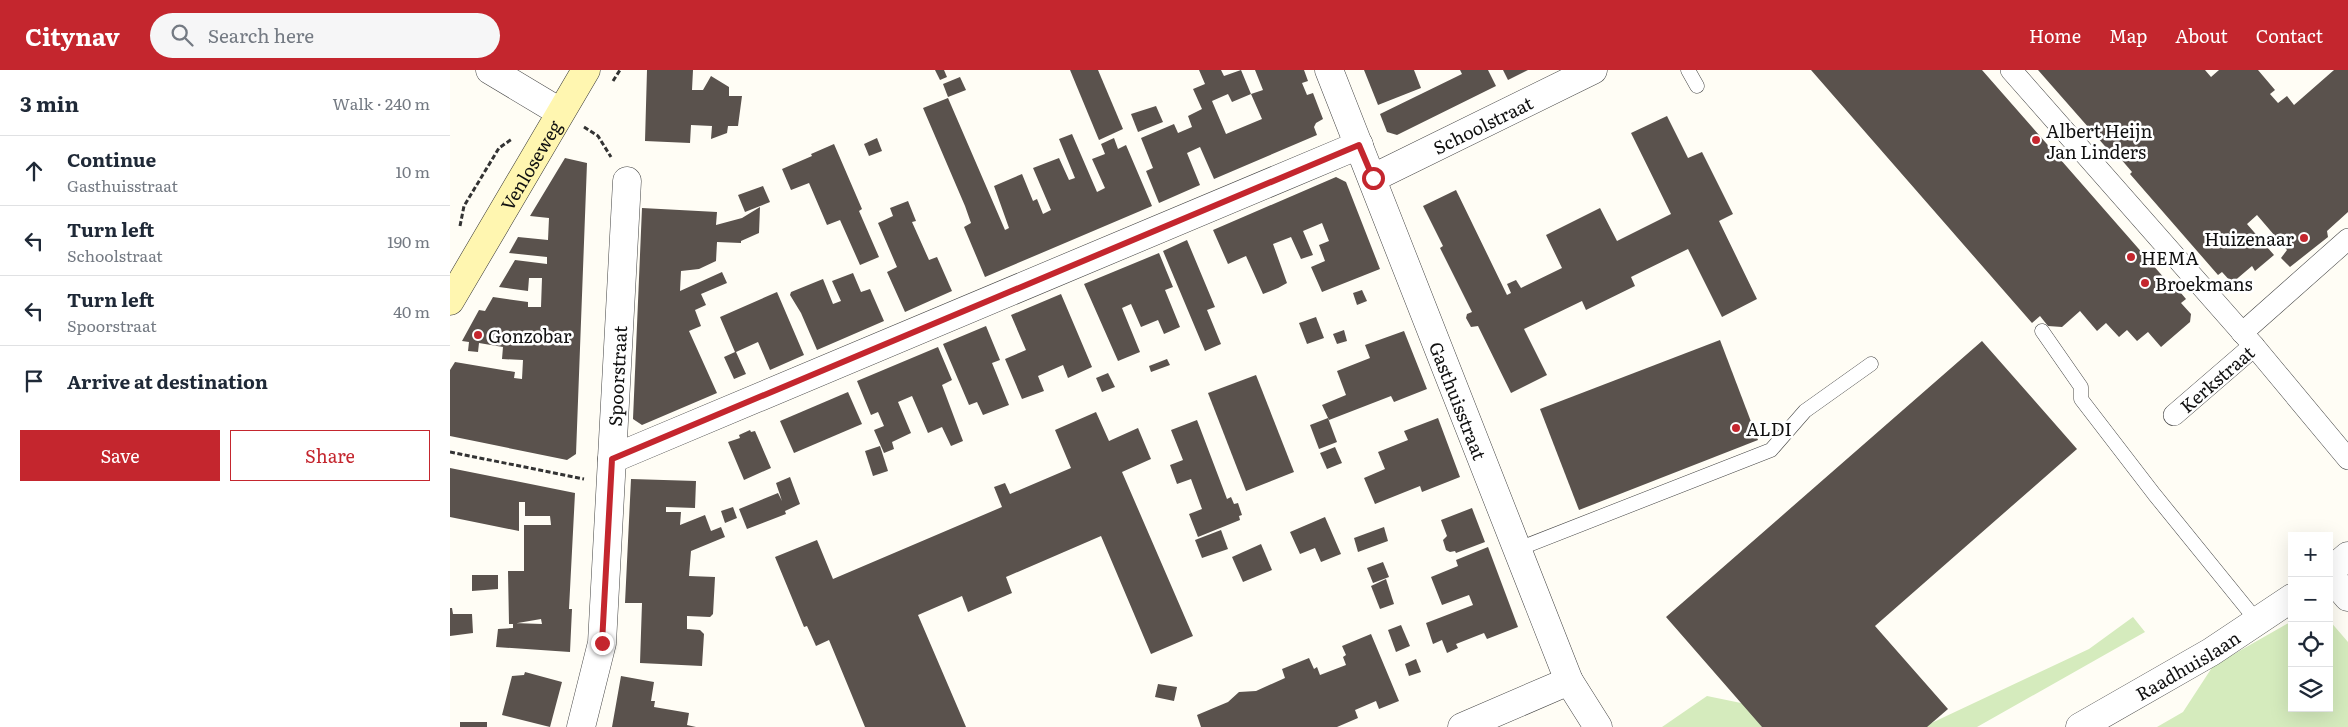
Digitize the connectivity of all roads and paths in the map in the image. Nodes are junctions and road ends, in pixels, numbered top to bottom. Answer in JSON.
{"nodes":[{"id":1,"x":490,"y":70,"type":"edge"},
{"id":2,"x":586,"y":70,"type":"edge"},
{"id":3,"x":1329,"y":70,"type":"edge"},
{"id":4,"x":1593,"y":70,"type":"edge"},
{"id":5,"x":1688,"y":70,"type":"edge"},
{"id":6,"x":2011,"y":70,"type":"edge"},
{"id":7,"x":1697,"y":86,"type":"dead end"},
{"id":8,"x":560,"y":112,"type":"junction"},
{"id":9,"x":1359,"y":145,"type":"junction"},
{"id":10,"x":1373,"y":178,"type":"junction"},
{"id":11,"x":627,"y":181,"type":"joint"},
{"id":12,"x":2348,"y":239,"type":"edge"},
{"id":13,"x":450,"y":301,"type":"edge"},
{"id":14,"x":2042,"y":331,"type":"dead end"},
{"id":15,"x":2248,"y":339,"type":"junction"},
{"id":16,"x":1871,"y":364,"type":"dead end"},
{"id":17,"x":2174,"y":415,"type":"dead end"},
{"id":18,"x":450,"y":452,"type":"edge"},
{"id":19,"x":2348,"y":460,"type":"edge"},
{"id":20,"x":612,"y":472,"type":"junction"},
{"id":21,"x":1518,"y":549,"type":"junction"},
{"id":22,"x":2348,"y":556,"type":"edge"},
{"id":23,"x":2333,"y":569,"type":"edge"},
{"id":24,"x":2332,"y":577,"type":"edge"},
{"id":25,"x":2348,"y":597,"type":"edge"},
{"id":26,"x":2288,"y":601,"type":"edge"},
{"id":27,"x":2257,"y":621,"type":"junction"},
{"id":28,"x":1569,"y":681,"type":"junction"},
{"id":29,"x":581,"y":727,"type":"edge"},
{"id":30,"x":1462,"y":727,"type":"edge"},
{"id":31,"x":1598,"y":727,"type":"edge"},
{"id":32,"x":2080,"y":727,"type":"edge"}],
"edges":[{"from":1,"to":8,"type":"street"},
{"from":2,"to":8,"type":"main road","name":"Venloseweg"},
{"from":3,"to":9,"type":"street","name":"Gasthuisstraat"},
{"from":4,"to":10,"type":"street","name":"Schoolstraat"},
{"from":5,"to":7,"type":"lane"},
{"from":6,"to":15,"type":"street","name":"Kerkstraat"},
{"from":8,"to":11,"type":"path"},
{"from":8,"to":13,"type":"main road","name":"Venloseweg"},
{"from":9,"to":10,"type":"street","name":"Gasthuisstraat"},
{"from":9,"to":20,"type":"street"},
{"from":10,"to":21,"type":"street","name":"Gasthuisstraat"},
{"from":11,"to":20,"type":"street","name":"Spoorstraat"},
{"from":12,"to":15,"type":"street"},
{"from":14,"to":27,"type":"lane"},
{"from":15,"to":17,"type":"street","name":"Kerkstraat"},
{"from":15,"to":19,"type":"street"},
{"from":16,"to":21,"type":"lane"},
{"from":18,"to":20,"type":"path"},
{"from":20,"to":29,"type":"street","name":"Spoorstraat"},
{"from":21,"to":28,"type":"street","name":"Gasthuisstraat"},
{"from":22,"to":23,"type":"street"},
{"from":24,"to":25,"type":"street"},
{"from":26,"to":27,"type":"street","name":"Raadhuislaan"},
{"from":27,"to":32,"type":"street","name":"Raadhuislaan"},
{"from":28,"to":30,"type":"street"},
{"from":28,"to":31,"type":"street","name":"Gasthuisstraat"}]}
